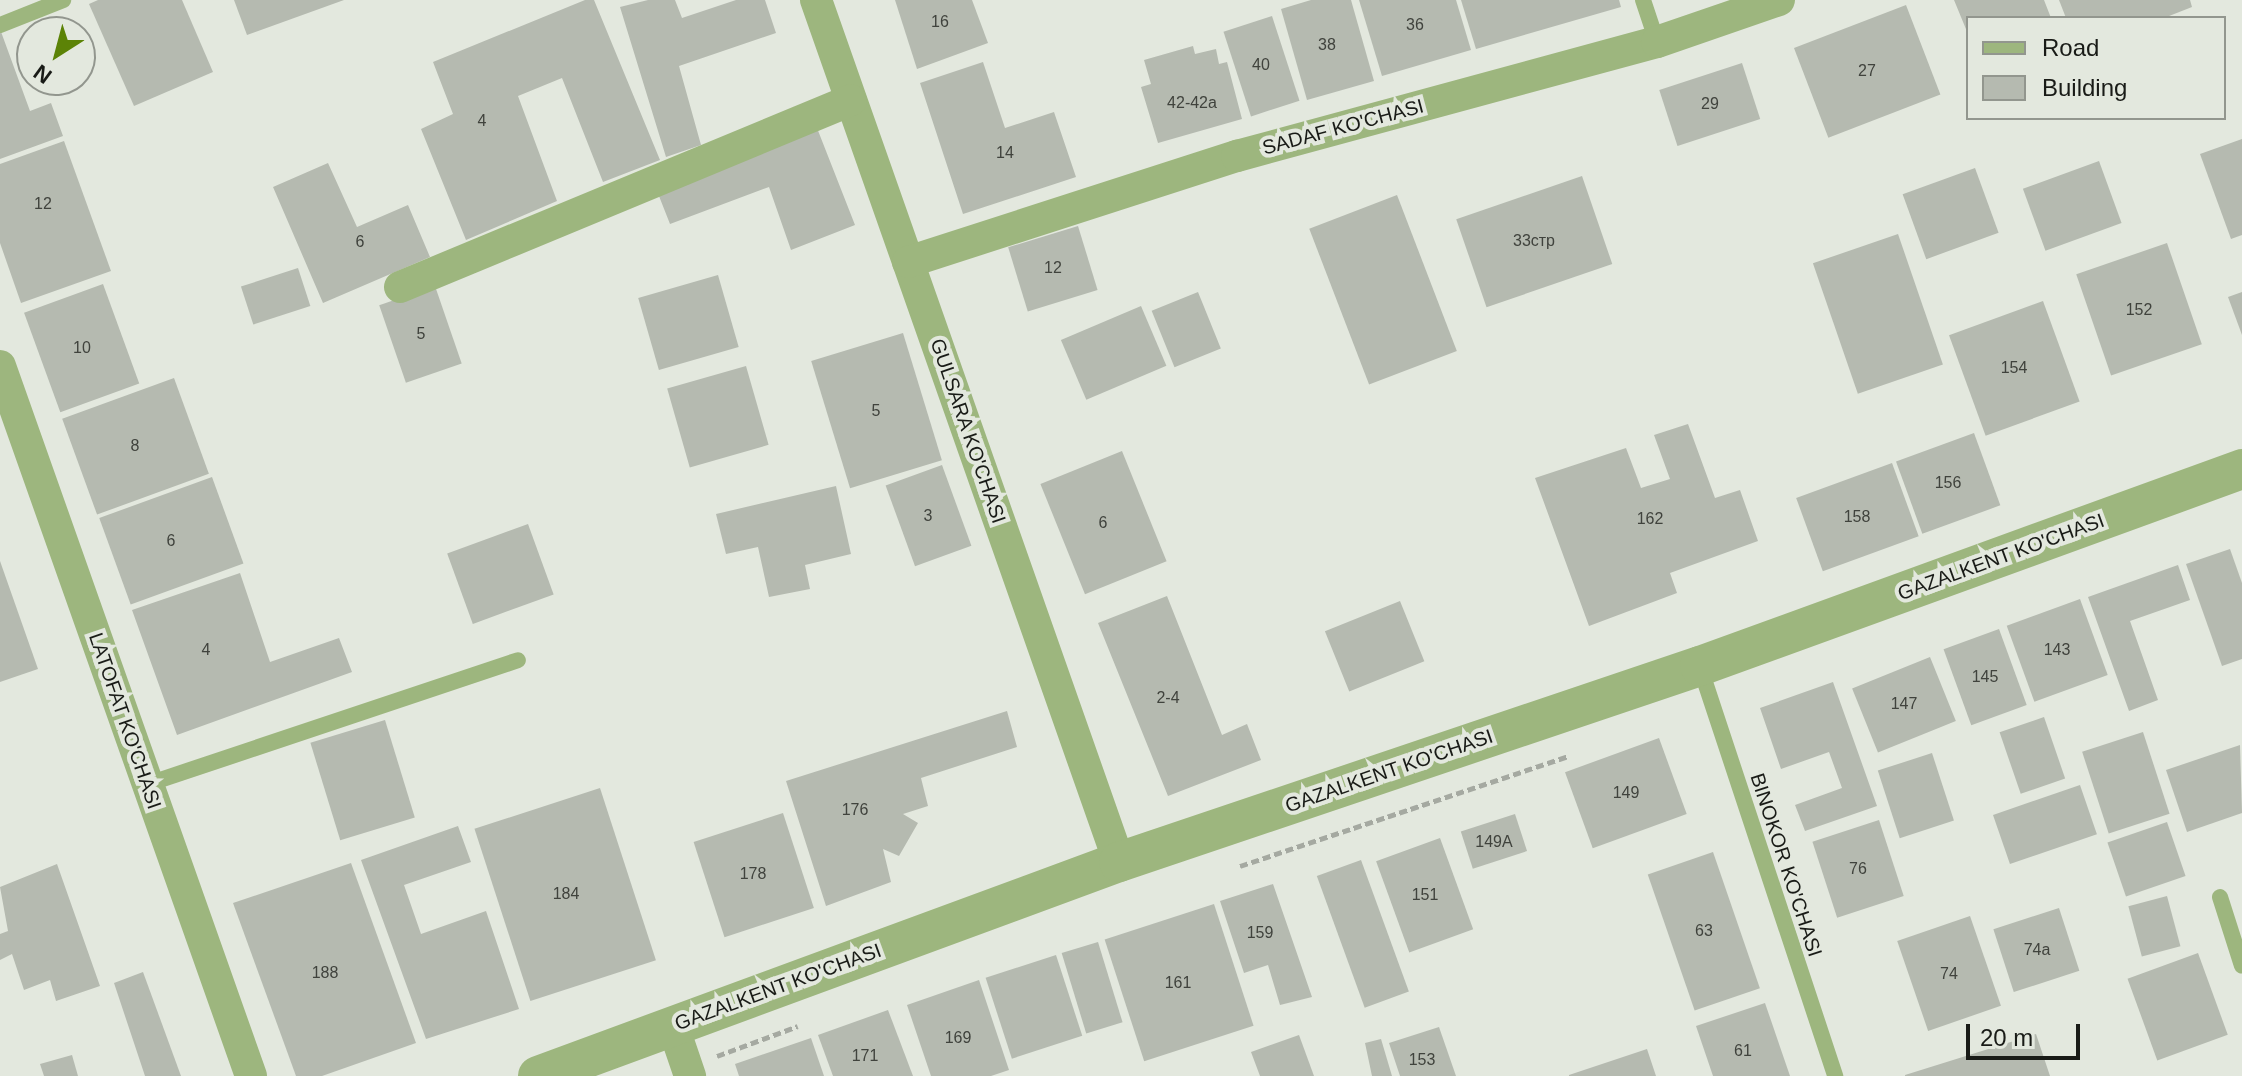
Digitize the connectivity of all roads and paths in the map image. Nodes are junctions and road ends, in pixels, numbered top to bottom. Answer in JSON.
{"nodes":[{"id":1,"x":63,"y":0,"type":"edge"},
{"id":2,"x":816,"y":0,"type":"edge"},
{"id":3,"x":1643,"y":0,"type":"edge"},
{"id":4,"x":1779,"y":0,"type":"edge"},
{"id":5,"x":0,"y":25,"type":"edge"},
{"id":6,"x":1657,"y":42,"type":"junction"},
{"id":7,"x":851,"y":100,"type":"junction"},
{"id":8,"x":908,"y":262,"type":"junction"},
{"id":9,"x":400,"y":287,"type":"dead end"},
{"id":10,"x":0,"y":366,"type":"edge"},
{"id":11,"x":2242,"y":469,"type":"edge"},
{"id":12,"x":518,"y":660,"type":"dead end"},
{"id":13,"x":1700,"y":666,"type":"junction"},
{"id":14,"x":148,"y":784,"type":"junction"},
{"id":15,"x":1119,"y":862,"type":"junction"},
{"id":16,"x":2220,"y":897,"type":"dead end"},
{"id":17,"x":2242,"y":966,"type":"edge"},
{"id":18,"x":673,"y":1026,"type":"junction"},
{"id":19,"x":251,"y":1076,"type":"edge"},
{"id":20,"x":538,"y":1076,"type":"edge"},
{"id":21,"x":690,"y":1076,"type":"edge"},
{"id":22,"x":1835,"y":1076,"type":"edge"}],
"edges":[{"from":1,"to":5,"type":"lane"},
{"from":2,"to":7,"type":"street","name":"GULSARA KO'CHASI"},
{"from":3,"to":6,"type":"lane"},
{"from":4,"to":6,"type":"street","name":"SADAF KO'CHASI"},
{"from":6,"to":8,"type":"street","name":"SADAF KO'CHASI"},
{"from":7,"to":8,"type":"street","name":"GULSARA KO'CHASI"},
{"from":7,"to":9,"type":"street"},
{"from":8,"to":15,"type":"street","name":"GULSARA KO'CHASI"},
{"from":10,"to":14,"type":"street","name":"LATOFAT KO'CHASI"},
{"from":11,"to":13,"type":"street","name":"GAZALKENT KO'CHASI"},
{"from":12,"to":14,"type":"lane"},
{"from":13,"to":15,"type":"street","name":"GAZALKENT KO'CHASI"},
{"from":13,"to":22,"type":"lane","name":"BINOKOR KO'CHASI"},
{"from":14,"to":19,"type":"street","name":"LATOFAT KO'CHASI"},
{"from":15,"to":18,"type":"street","name":"GAZALKENT KO'CHASI"},
{"from":16,"to":17,"type":"lane"},
{"from":18,"to":20,"type":"street","name":"GAZALKENT KO'CHASI"},
{"from":18,"to":21,"type":"street"}]}
